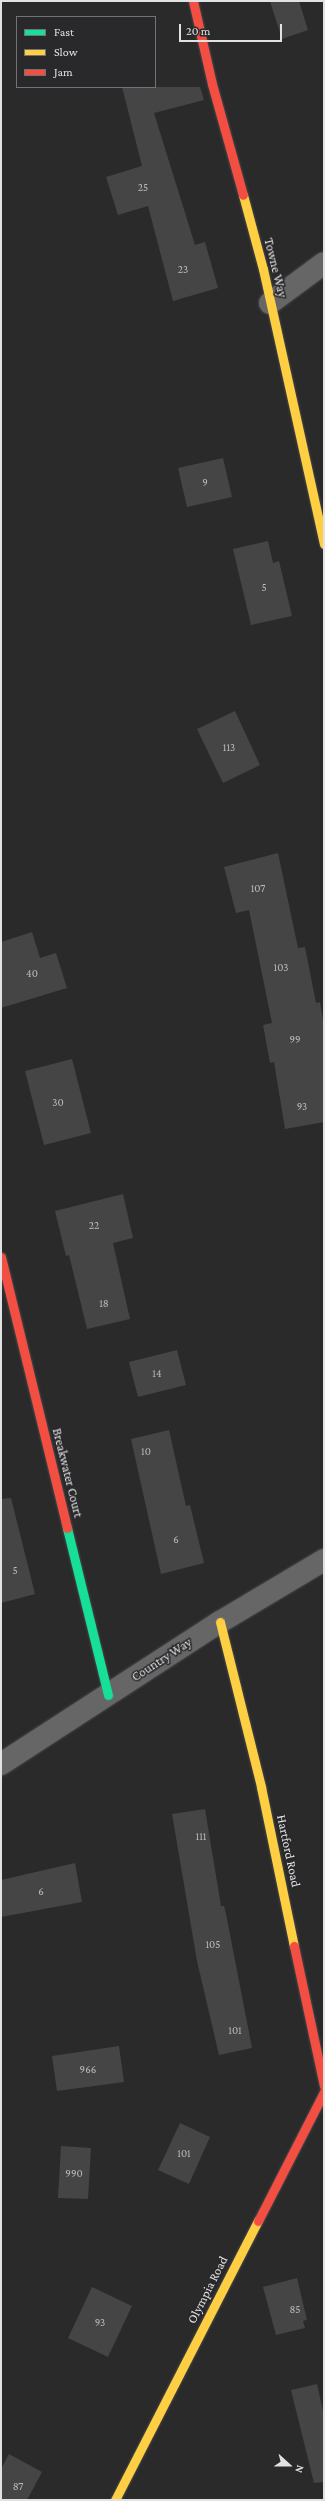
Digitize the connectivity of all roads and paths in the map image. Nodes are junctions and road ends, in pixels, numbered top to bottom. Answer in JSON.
{"nodes":[{"id":1,"x":193,"y":1,"type":"edge"},
{"id":2,"x":324,"y":263,"type":"edge"},
{"id":3,"x":270,"y":303,"type":"junction"},
{"id":4,"x":324,"y":544,"type":"edge"},
{"id":5,"x":1,"y":1257,"type":"edge"},
{"id":6,"x":324,"y":1560,"type":"edge"},
{"id":7,"x":220,"y":1622,"type":"junction"},
{"id":8,"x":108,"y":1695,"type":"junction"},
{"id":9,"x":1,"y":1764,"type":"edge"},
{"id":10,"x":324,"y":2086,"type":"edge"},
{"id":11,"x":324,"y":2092,"type":"edge"},
{"id":12,"x":115,"y":2500,"type":"edge"}],
"edges":[{"from":1,"to":3,"type":"street","name":"Towne Way"},
{"from":2,"to":3,"type":"street"},
{"from":3,"to":4,"type":"street","name":"Towne Way"},
{"from":5,"to":8,"type":"street","name":"Breakwater Court"},
{"from":6,"to":7,"type":"street","name":"Country Way"},
{"from":7,"to":8,"type":"street","name":"Country Way"},
{"from":7,"to":10,"type":"street","name":"Hartford Road"},
{"from":8,"to":9,"type":"street","name":"Country Way"},
{"from":11,"to":12,"type":"street","name":"Olympia Road"}]}
